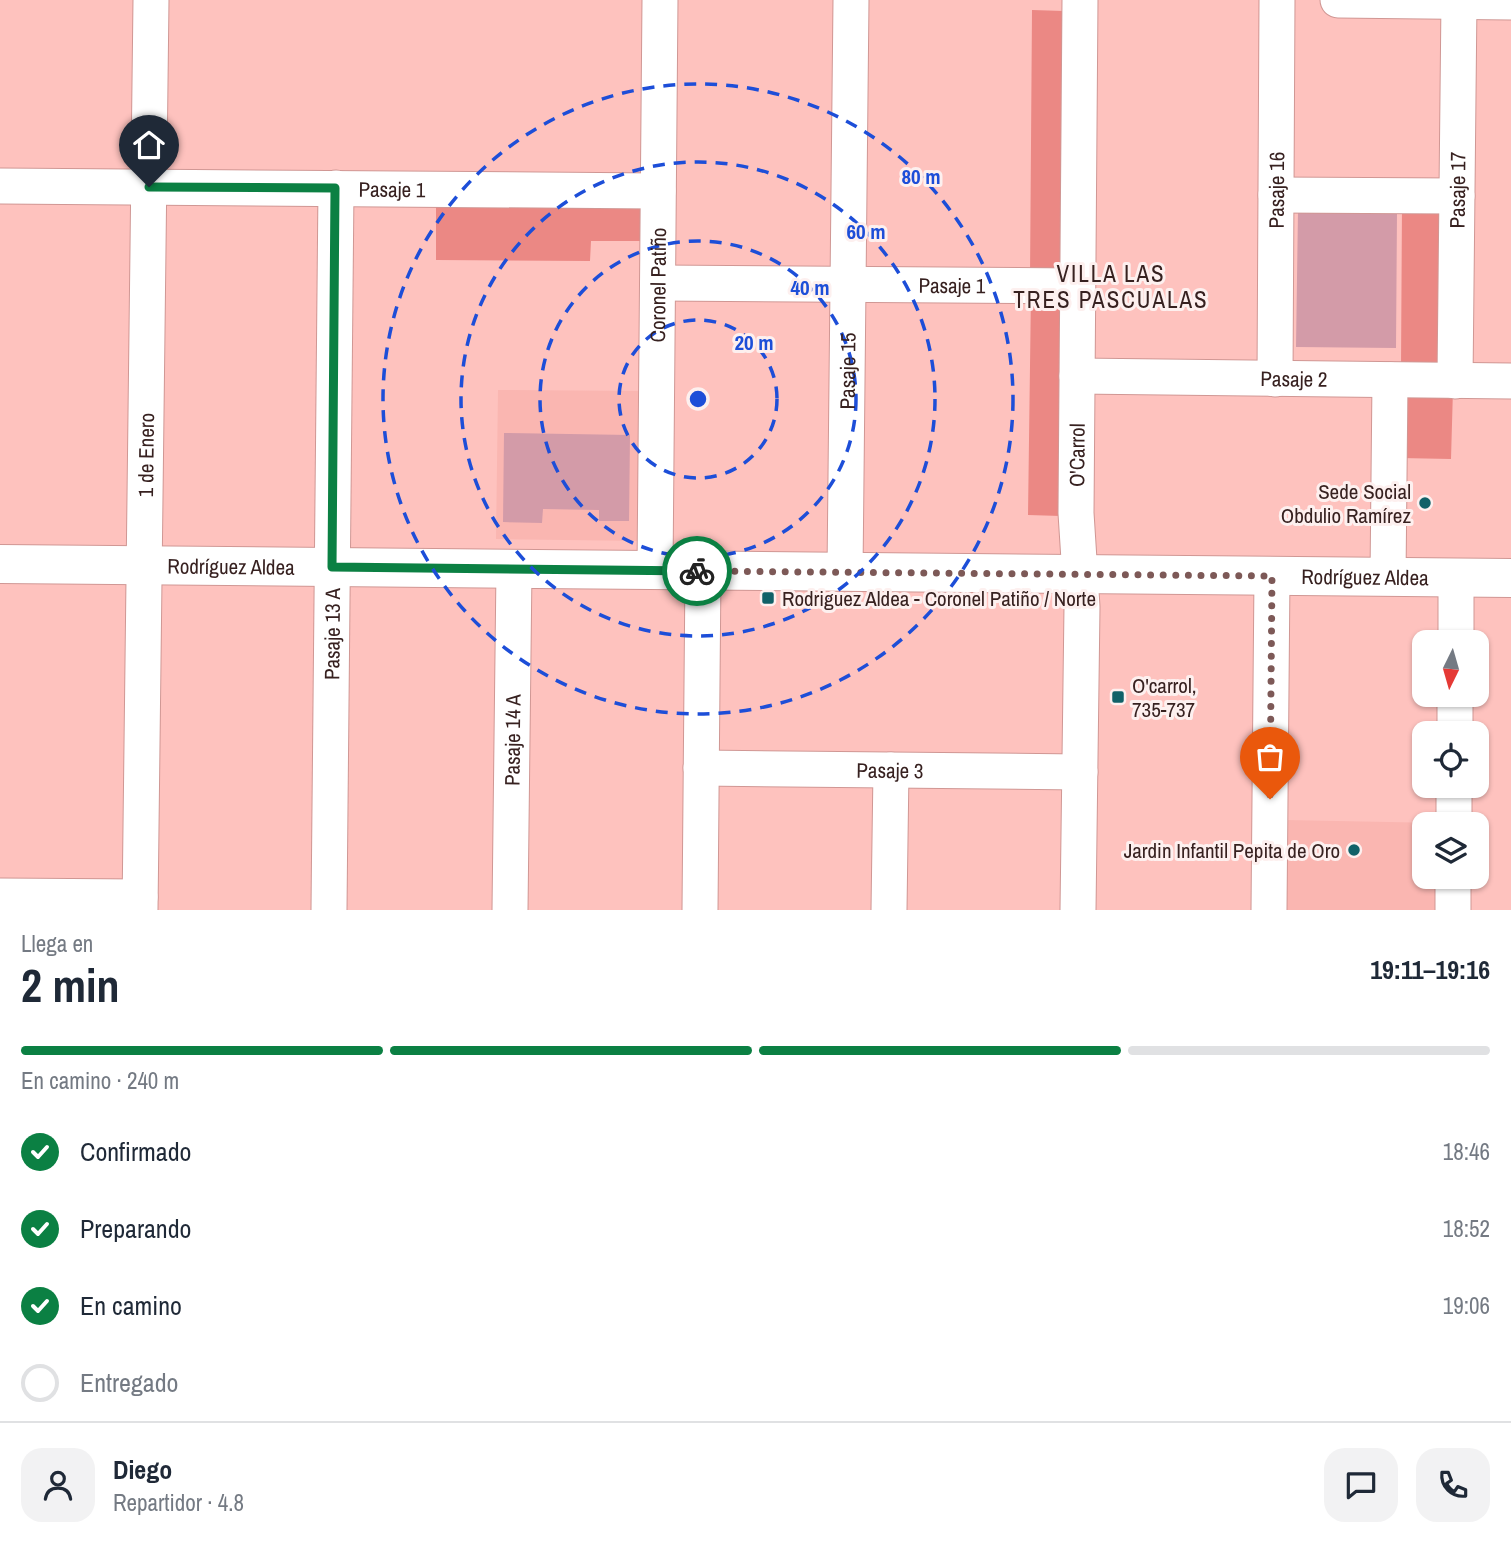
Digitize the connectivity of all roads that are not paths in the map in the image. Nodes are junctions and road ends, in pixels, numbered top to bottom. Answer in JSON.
{"nodes":[{"id":1,"x":151,"y":0,"type":"edge"},
{"id":2,"x":660,"y":0,"type":"edge"},
{"id":3,"x":851,"y":0,"type":"edge"},
{"id":4,"x":1080,"y":0,"type":"edge"},
{"id":5,"x":1277,"y":0,"type":"edge"},
{"id":6,"x":1338,"y":0,"type":"edge"},
{"id":7,"x":1459,"y":1,"type":"edge"},
{"id":8,"x":1511,"y":2,"type":"edge"},
{"id":9,"x":0,"y":186,"type":"edge"},
{"id":10,"x":149,"y":187,"type":"junction"},
{"id":11,"x":335,"y":188,"type":"junction"},
{"id":12,"x":658,"y":191,"type":"junction"},
{"id":13,"x":1276,"y":195,"type":"junction"},
{"id":14,"x":1457,"y":196,"type":"junction"},
{"id":15,"x":658,"y":283,"type":"junction"},
{"id":16,"x":848,"y":285,"type":"junction"},
{"id":17,"x":1077,"y":286,"type":"junction"},
{"id":18,"x":1077,"y":376,"type":"junction"},
{"id":19,"x":1275,"y":379,"type":"junction"},
{"id":20,"x":1390,"y":380,"type":"junction"},
{"id":21,"x":1455,"y":381,"type":"junction"},
{"id":22,"x":1511,"y":381,"type":"edge"},
{"id":23,"x":0,"y":564,"type":"edge"},
{"id":24,"x":144,"y":565,"type":"junction"},
{"id":25,"x":332,"y":567,"type":"junction"},
{"id":26,"x":514,"y":569,"type":"junction"},
{"id":27,"x":655,"y":570,"type":"junction"},
{"id":28,"x":703,"y":571,"type":"junction"},
{"id":29,"x":845,"y":572,"type":"junction"},
{"id":30,"x":1079,"y":575,"type":"junction"},
{"id":31,"x":1272,"y":576,"type":"junction"},
{"id":32,"x":1388,"y":577,"type":"junction"},
{"id":33,"x":1456,"y":578,"type":"junction"},
{"id":34,"x":1511,"y":578,"type":"edge"},
{"id":35,"x":1456,"y":630,"type":"edge"},
{"id":36,"x":701,"y":768,"type":"junction"},
{"id":37,"x":891,"y":770,"type":"junction"},
{"id":38,"x":1080,"y":772,"type":"junction"},
{"id":39,"x":1453,"y":889,"type":"edge"},
{"id":40,"x":0,"y":896,"type":"edge"},
{"id":41,"x":140,"y":903,"type":"edge"},
{"id":42,"x":329,"y":910,"type":"edge"},
{"id":43,"x":510,"y":910,"type":"edge"},
{"id":44,"x":700,"y":910,"type":"edge"},
{"id":45,"x":889,"y":910,"type":"edge"},
{"id":46,"x":1078,"y":910,"type":"edge"},
{"id":47,"x":1269,"y":910,"type":"edge"},
{"id":48,"x":1453,"y":910,"type":"edge"}],
"edges":[{"from":1,"to":10,"type":"street","name":"1 de Enero"},
{"from":2,"to":12,"type":"street","name":"Coronel Patiño"},
{"from":3,"to":16,"type":"street","name":"Pasaje 15"},
{"from":4,"to":17,"type":"street","name":"O'Carrol"},
{"from":5,"to":13,"type":"street","name":"Pasaje 16"},
{"from":6,"to":7,"type":"street"},
{"from":7,"to":8,"type":"street"},
{"from":7,"to":14,"type":"street","name":"Pasaje 17"},
{"from":9,"to":10,"type":"street","name":"Pasaje 1"},
{"from":10,"to":11,"type":"street","name":"Pasaje 1"},
{"from":10,"to":24,"type":"street","name":"1 de Enero"},
{"from":11,"to":12,"type":"street","name":"Pasaje 1"},
{"from":11,"to":25,"type":"street","name":"Pasaje 13 A"},
{"from":12,"to":15,"type":"street","name":"Coronel Patiño"},
{"from":13,"to":14,"type":"street"},
{"from":13,"to":19,"type":"street","name":"Pasaje 16"},
{"from":14,"to":21,"type":"street","name":"Pasaje 17"},
{"from":15,"to":16,"type":"street","name":"Pasaje 1"},
{"from":15,"to":27,"type":"street","name":"Coronel Patiño"},
{"from":16,"to":17,"type":"street","name":"Pasaje 1"},
{"from":16,"to":29,"type":"street","name":"Pasaje 15"},
{"from":17,"to":18,"type":"street","name":"O'Carrol"},
{"from":18,"to":19,"type":"street","name":"Pasaje 2"},
{"from":18,"to":30,"type":"street","name":"O'Carrol"},
{"from":19,"to":20,"type":"street","name":"Pasaje 2"},
{"from":20,"to":21,"type":"street","name":"Pasaje 2"},
{"from":20,"to":32,"type":"street"},
{"from":21,"to":22,"type":"street","name":"Pasaje 2"},
{"from":23,"to":24,"type":"main road","name":"Rodríguez Aldea"},
{"from":24,"to":25,"type":"main road","name":"Rodríguez Aldea"},
{"from":24,"to":41,"type":"street","name":"1 de Enero"},
{"from":25,"to":26,"type":"main road","name":"Rodríguez Aldea"},
{"from":25,"to":42,"type":"street","name":"Pasaje 13 A"},
{"from":26,"to":27,"type":"main road","name":"Rodríguez Aldea"},
{"from":26,"to":43,"type":"street","name":"Pasaje 14 A"},
{"from":27,"to":28,"type":"main road","name":"Rodríguez Aldea"},
{"from":28,"to":29,"type":"main road","name":"Rodríguez Aldea"},
{"from":28,"to":36,"type":"street"},
{"from":29,"to":30,"type":"main road","name":"Rodríguez Aldea"},
{"from":30,"to":31,"type":"main road","name":"Rodríguez Aldea"},
{"from":30,"to":38,"type":"street","name":"O'Carrol"},
{"from":31,"to":32,"type":"main road","name":"Rodríguez Aldea"},
{"from":31,"to":47,"type":"street"},
{"from":32,"to":33,"type":"main road","name":"Rodríguez Aldea"},
{"from":33,"to":34,"type":"main road","name":"Rodríguez Aldea"},
{"from":33,"to":35,"type":"street"},
{"from":36,"to":37,"type":"street","name":"Pasaje 3"},
{"from":36,"to":44,"type":"street"},
{"from":37,"to":38,"type":"street","name":"Pasaje 3"},
{"from":37,"to":45,"type":"street"},
{"from":38,"to":46,"type":"street","name":"O'Carrol"},
{"from":39,"to":48,"type":"street"},
{"from":40,"to":41,"type":"street"}]}
